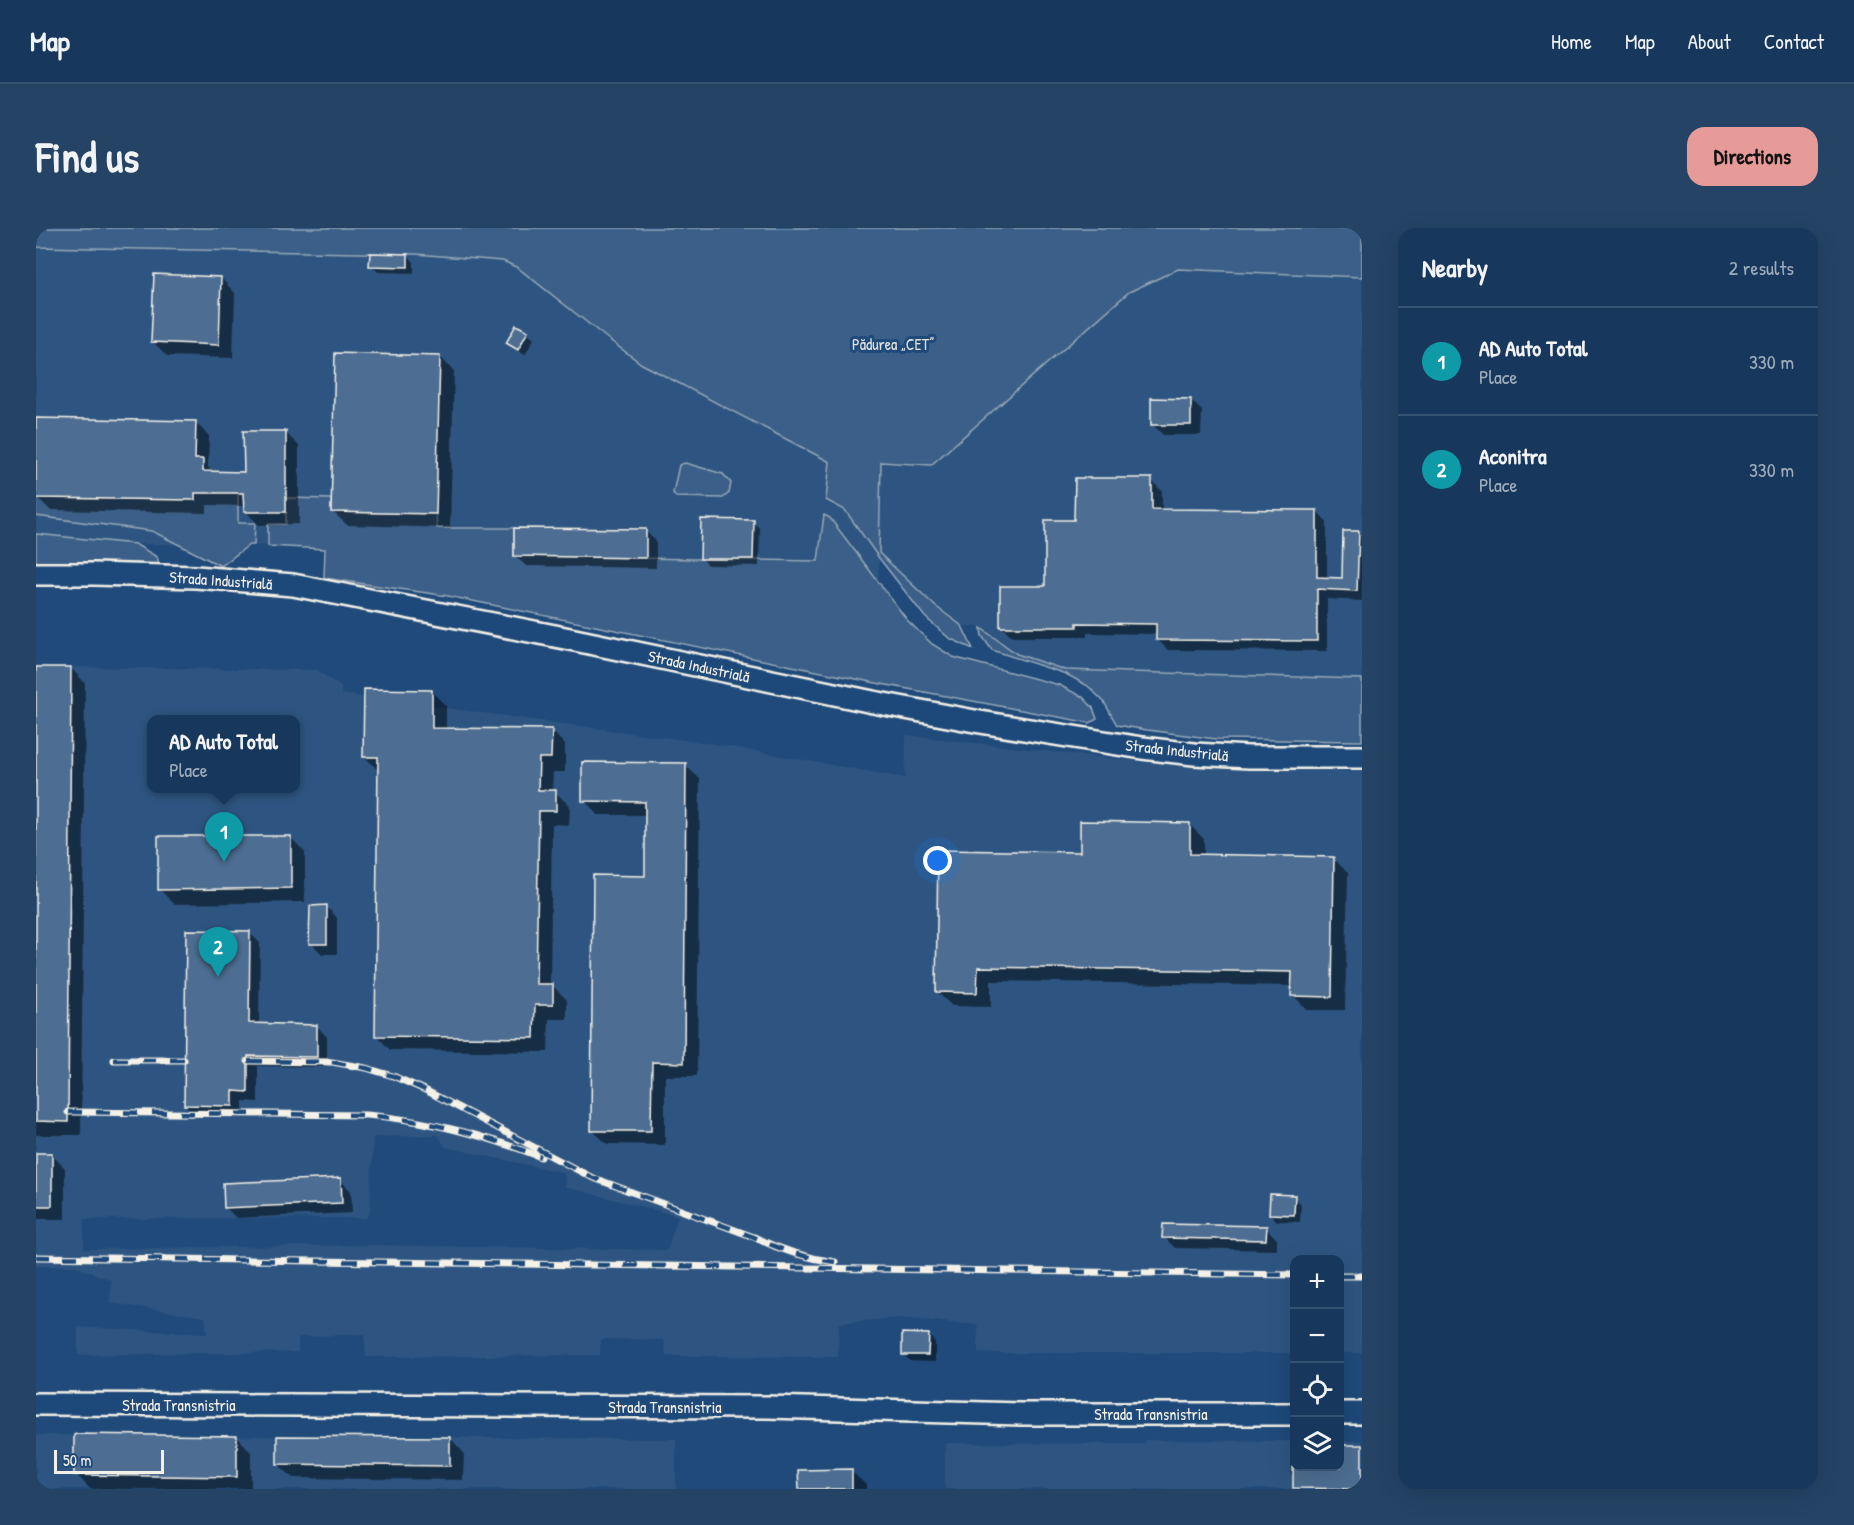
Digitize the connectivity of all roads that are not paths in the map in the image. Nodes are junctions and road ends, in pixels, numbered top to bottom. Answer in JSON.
{"nodes":[{"id":1,"x":36,"y":574,"type":"edge"},
{"id":2,"x":1362,"y":757,"type":"edge"},
{"id":3,"x":36,"y":1404,"type":"edge"},
{"id":4,"x":1344,"y":1413,"type":"edge"},
{"id":5,"x":1362,"y":1413,"type":"edge"},
{"id":6,"x":1290,"y":1414,"type":"edge"}],
"edges":[{"from":1,"to":2,"type":"street","name":"Strada Industrială"},
{"from":3,"to":6,"type":"street","name":"Strada Transnistria"},
{"from":4,"to":5,"type":"street"}]}
